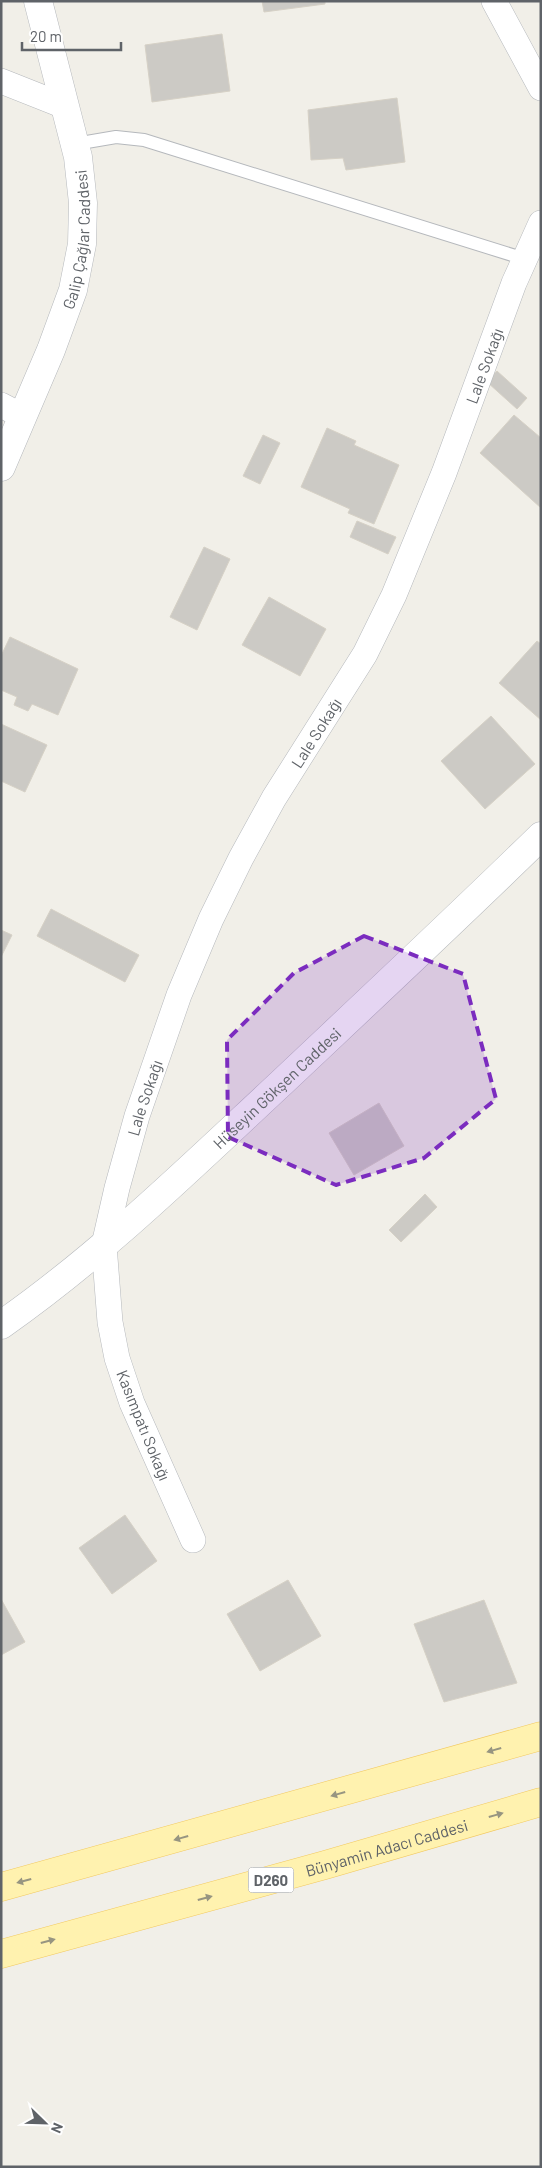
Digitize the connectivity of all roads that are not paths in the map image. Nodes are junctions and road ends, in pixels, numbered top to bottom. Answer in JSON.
{"nodes":[{"id":1,"x":38,"y":1,"type":"edge"},
{"id":2,"x":494,"y":1,"type":"edge"},
{"id":3,"x":1,"y":81,"type":"edge"},
{"id":4,"x":541,"y":88,"type":"edge"},
{"id":5,"x":64,"y":106,"type":"junction"},
{"id":6,"x":75,"y":144,"type":"junction"},
{"id":7,"x":541,"y":223,"type":"edge"},
{"id":8,"x":525,"y":259,"type":"junction"},
{"id":9,"x":12,"y":411,"type":"edge"},
{"id":10,"x":1,"y":467,"type":"edge"},
{"id":11,"x":541,"y":836,"type":"edge"},
{"id":12,"x":104,"y":1246,"type":"junction"},
{"id":13,"x":1,"y":1325,"type":"edge"},
{"id":14,"x":193,"y":1540,"type":"dead end"},
{"id":15,"x":541,"y":1736,"type":"edge"},
{"id":16,"x":541,"y":1802,"type":"edge"},
{"id":17,"x":1,"y":1887,"type":"edge"},
{"id":18,"x":1,"y":1954,"type":"edge"}],
"edges":[{"from":1,"to":5,"type":"street","name":"Galip Çağlar Caddesi"},
{"from":2,"to":4,"type":"street"},
{"from":3,"to":5,"type":"street"},
{"from":5,"to":6,"type":"street","name":"Galip Çağlar Caddesi"},
{"from":6,"to":8,"type":"lane"},
{"from":6,"to":9,"type":"street","name":"Galip Çağlar Caddesi"},
{"from":7,"to":8,"type":"street","name":"Lale Sokağı"},
{"from":8,"to":12,"type":"street","name":"Lale Sokağı"},
{"from":9,"to":10,"type":"street","name":"Galip Çağlar Caddesi"},
{"from":11,"to":12,"type":"street","name":"Hüseyin Gökşen Caddesi"},
{"from":12,"to":13,"type":"street","name":"Hüseyin Gökşen Caddesi"},
{"from":12,"to":14,"type":"street","name":"Kasımpatı Sokağı"},
{"from":15,"to":17,"type":"main road","one_way":true},
{"from":18,"to":16,"type":"main road","name":"Bünyamin Adacı Caddesi","number":"D260","one_way":true}]}
